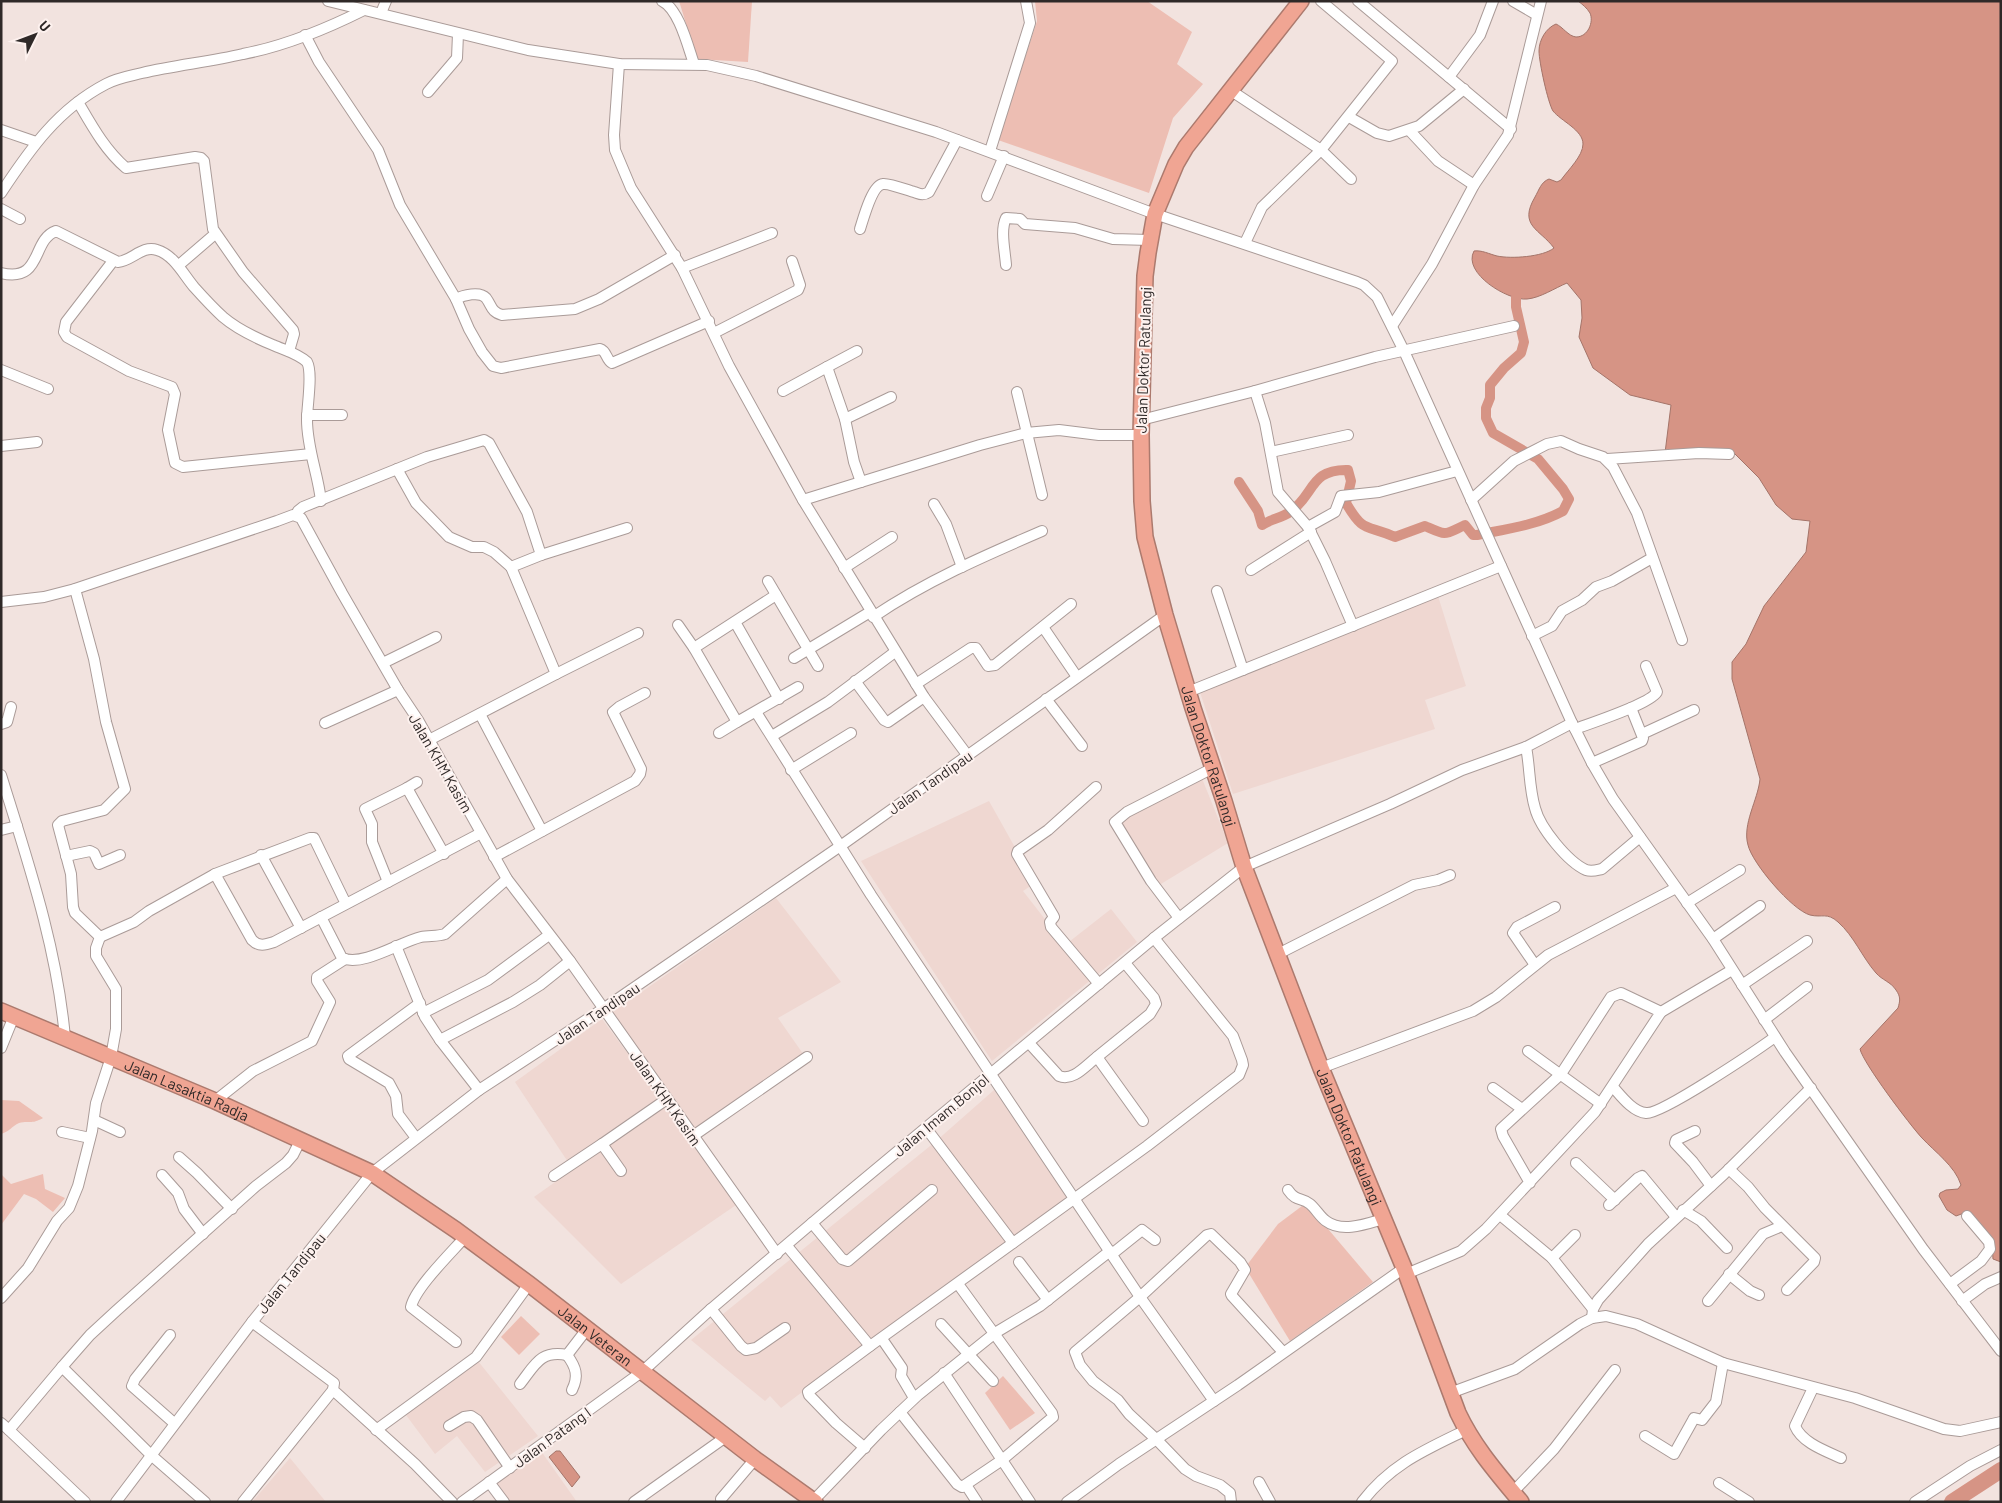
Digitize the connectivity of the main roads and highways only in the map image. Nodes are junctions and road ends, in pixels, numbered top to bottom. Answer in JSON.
{"nodes":[{"id":1,"x":1299,"y":2,"type":"edge"},
{"id":2,"x":8,"y":1014,"type":"edge"},
{"id":3,"x":372,"y":1172,"type":"joint"},
{"id":4,"x":1517,"y":1497,"type":"edge"},
{"id":5,"x":814,"y":1501,"type":"edge"}],
"edges":[{"from":1,"to":4,"type":"highway","name":"Jalan Doktor Ratulangi"},
{"from":2,"to":3,"type":"highway","name":"Jalan Lasaktia Radja"},
{"from":3,"to":5,"type":"highway","name":"Jalan Veteran"}]}
